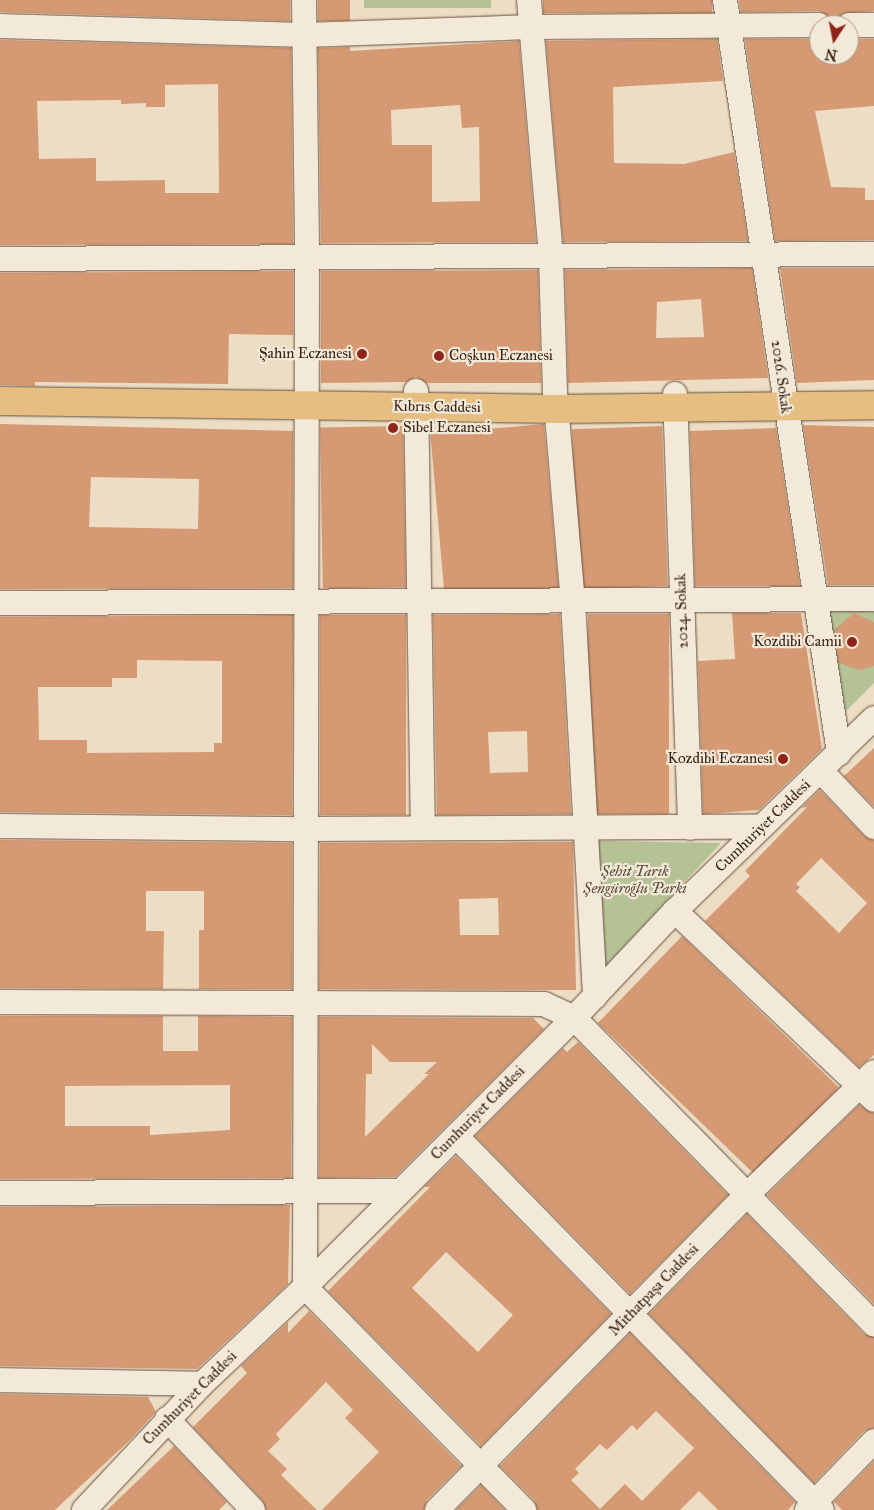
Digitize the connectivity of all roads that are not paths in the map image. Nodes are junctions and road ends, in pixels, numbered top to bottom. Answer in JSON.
{"nodes":[{"id":1,"x":304,"y":0,"type":"edge"},
{"id":2,"x":529,"y":0,"type":"edge"},
{"id":3,"x":725,"y":0,"type":"edge"},
{"id":4,"x":809,"y":25,"type":"edge"},
{"id":5,"x":859,"y":25,"type":"edge"},
{"id":6,"x":874,"y":25,"type":"edge"},
{"id":7,"x":0,"y":26,"type":"edge"},
{"id":8,"x":531,"y":26,"type":"junction"},
{"id":9,"x":728,"y":26,"type":"junction"},
{"id":10,"x":304,"y":35,"type":"junction"},
{"id":11,"x":874,"y":254,"type":"edge"},
{"id":12,"x":764,"y":256,"type":"junction"},
{"id":13,"x":552,"y":258,"type":"junction"},
{"id":14,"x":0,"y":259,"type":"edge"},
{"id":15,"x":307,"y":259,"type":"junction"},
{"id":16,"x":0,"y":386,"type":"edge"},
{"id":17,"x":874,"y":394,"type":"edge"},
{"id":18,"x":306,"y":398,"type":"junction"},
{"id":19,"x":417,"y":399,"type":"junction"},
{"id":20,"x":556,"y":401,"type":"junction"},
{"id":21,"x":784,"y":401,"type":"junction"},
{"id":22,"x":0,"y":402,"type":"edge"},
{"id":23,"x":675,"y":402,"type":"junction"},
{"id":24,"x":874,"y":405,"type":"edge"},
{"id":25,"x":874,"y":599,"type":"edge"},
{"id":26,"x":681,"y":600,"type":"junction"},
{"id":27,"x":815,"y":600,"type":"junction"},
{"id":28,"x":306,"y":601,"type":"junction"},
{"id":29,"x":573,"y":601,"type":"junction"},
{"id":30,"x":0,"y":602,"type":"edge"},
{"id":31,"x":420,"y":602,"type":"junction"},
{"id":32,"x":874,"y":718,"type":"edge"},
{"id":33,"x":839,"y":753,"type":"junction"},
{"id":34,"x":821,"y":771,"type":"junction"},
{"id":35,"x":0,"y":826,"type":"edge"},
{"id":36,"x":762,"y":827,"type":"junction"},
{"id":37,"x":874,"y":827,"type":"edge"},
{"id":38,"x":423,"y":828,"type":"junction"},
{"id":39,"x":690,"y":828,"type":"junction"},
{"id":40,"x":305,"y":829,"type":"junction"},
{"id":41,"x":586,"y":829,"type":"junction"},
{"id":42,"x":675,"y":911,"type":"junction"},
{"id":43,"x":595,"y":996,"type":"junction"},
{"id":44,"x":0,"y":1002,"type":"edge"},
{"id":45,"x":306,"y":1003,"type":"junction"},
{"id":46,"x":574,"y":1018,"type":"junction"},
{"id":47,"x":869,"y":1086,"type":"edge"},
{"id":48,"x":456,"y":1136,"type":"junction"},
{"id":49,"x":305,"y":1192,"type":"junction"},
{"id":50,"x":400,"y":1192,"type":"junction"},
{"id":51,"x":0,"y":1193,"type":"edge"},
{"id":52,"x":748,"y":1194,"type":"junction"},
{"id":53,"x":304,"y":1287,"type":"junction"},
{"id":54,"x":630,"y":1316,"type":"junction"},
{"id":55,"x":874,"y":1324,"type":"edge"},
{"id":56,"x":0,"y":1380,"type":"edge"},
{"id":57,"x":202,"y":1384,"type":"junction"},
{"id":58,"x":167,"y":1419,"type":"junction"},
{"id":59,"x":874,"y":1441,"type":"edge"},
{"id":60,"x":481,"y":1466,"type":"junction"},
{"id":61,"x":814,"y":1507,"type":"edge"},
{"id":62,"x":84,"y":1510,"type":"edge"},
{"id":63,"x":253,"y":1510,"type":"edge"},
{"id":64,"x":437,"y":1510,"type":"edge"},
{"id":65,"x":524,"y":1510,"type":"edge"}],
"edges":[{"from":1,"to":10,"type":"street"},
{"from":2,"to":8,"type":"street"},
{"from":3,"to":9,"type":"street","name":"2026. Sokak"},
{"from":4,"to":9,"type":"street"},
{"from":5,"to":6,"type":"street"},
{"from":7,"to":10,"type":"street"},
{"from":8,"to":9,"type":"street"},
{"from":8,"to":10,"type":"street"},
{"from":8,"to":13,"type":"street"},
{"from":9,"to":12,"type":"street","name":"2026. Sokak"},
{"from":10,"to":15,"type":"street"},
{"from":11,"to":12,"type":"street"},
{"from":12,"to":13,"type":"street"},
{"from":12,"to":21,"type":"street","name":"2026. Sokak"},
{"from":13,"to":15,"type":"street"},
{"from":13,"to":20,"type":"street"},
{"from":14,"to":15,"type":"street"},
{"from":15,"to":18,"type":"street"},
{"from":16,"to":18,"type":"main road","name":"Kıbrıs Caddesi"},
{"from":17,"to":21,"type":"main road","name":"Kıbrıs Caddesi"},
{"from":18,"to":19,"type":"main road","name":"Kıbrıs Caddesi"},
{"from":18,"to":22,"type":"main road","name":"Kıbrıs Caddesi"},
{"from":18,"to":28,"type":"street"},
{"from":19,"to":20,"type":"main road","name":"Kıbrıs Caddesi"},
{"from":19,"to":31,"type":"street"},
{"from":20,"to":23,"type":"main road","name":"Kıbrıs Caddesi"},
{"from":20,"to":29,"type":"street"},
{"from":21,"to":23,"type":"main road","name":"Kıbrıs Caddesi"},
{"from":21,"to":24,"type":"main road","name":"Kıbrıs Caddesi"},
{"from":21,"to":27,"type":"street","name":"2026. Sokak"},
{"from":23,"to":26,"type":"street","name":"2024. Sokak"},
{"from":25,"to":27,"type":"street"},
{"from":26,"to":27,"type":"street"},
{"from":26,"to":29,"type":"street"},
{"from":26,"to":39,"type":"street","name":"2024. Sokak"},
{"from":27,"to":33,"type":"street","name":"2026. Sokak"},
{"from":28,"to":30,"type":"street"},
{"from":28,"to":31,"type":"street"},
{"from":28,"to":40,"type":"street"},
{"from":29,"to":31,"type":"street"},
{"from":29,"to":41,"type":"street"},
{"from":31,"to":38,"type":"street"},
{"from":32,"to":33,"type":"street","name":"Cumhuriyet Caddesi"},
{"from":33,"to":34,"type":"street","name":"Cumhuriyet Caddesi"},
{"from":34,"to":36,"type":"street","name":"Cumhuriyet Caddesi"},
{"from":34,"to":37,"type":"street"},
{"from":35,"to":40,"type":"street"},
{"from":36,"to":39,"type":"street"},
{"from":36,"to":42,"type":"street","name":"Cumhuriyet Caddesi"},
{"from":38,"to":40,"type":"street"},
{"from":38,"to":41,"type":"street"},
{"from":39,"to":41,"type":"street"},
{"from":40,"to":45,"type":"street"},
{"from":41,"to":43,"type":"street"},
{"from":42,"to":43,"type":"street","name":"Cumhuriyet Caddesi"},
{"from":42,"to":47,"type":"street"},
{"from":43,"to":46,"type":"street","name":"Cumhuriyet Caddesi"},
{"from":44,"to":45,"type":"street"},
{"from":45,"to":46,"type":"street"},
{"from":45,"to":49,"type":"street"},
{"from":46,"to":48,"type":"street","name":"Cumhuriyet Caddesi"},
{"from":46,"to":52,"type":"street"},
{"from":47,"to":52,"type":"street","name":"Mithatpaşa Caddesi"},
{"from":48,"to":50,"type":"street","name":"Cumhuriyet Caddesi"},
{"from":48,"to":54,"type":"street"},
{"from":49,"to":50,"type":"street"},
{"from":49,"to":51,"type":"street"},
{"from":49,"to":53,"type":"street"},
{"from":50,"to":53,"type":"street","name":"Cumhuriyet Caddesi"},
{"from":52,"to":54,"type":"street","name":"Mithatpaşa Caddesi"},
{"from":52,"to":55,"type":"street"},
{"from":53,"to":57,"type":"street","name":"Cumhuriyet Caddesi"},
{"from":53,"to":60,"type":"street"},
{"from":54,"to":60,"type":"street","name":"Mithatpaşa Caddesi"},
{"from":54,"to":61,"type":"street"},
{"from":56,"to":57,"type":"street"},
{"from":57,"to":58,"type":"street","name":"Cumhuriyet Caddesi"},
{"from":58,"to":62,"type":"street","name":"Cumhuriyet Caddesi"},
{"from":58,"to":63,"type":"street"},
{"from":59,"to":61,"type":"street"},
{"from":60,"to":64,"type":"street","name":"Mithatpaşa Caddesi"},
{"from":60,"to":65,"type":"street"}]}
